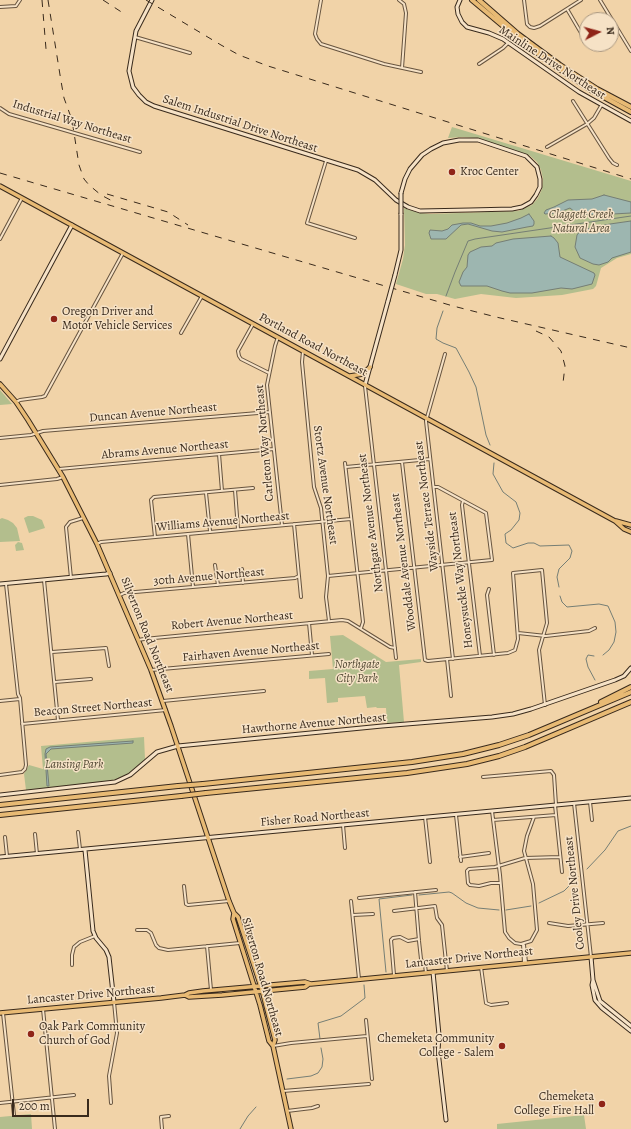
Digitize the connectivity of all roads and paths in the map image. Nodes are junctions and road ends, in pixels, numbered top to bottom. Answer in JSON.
{"nodes":[{"id":1,"x":20,"y":0,"type":"edge"},
{"id":2,"x":152,"y":0,"type":"edge"},
{"id":3,"x":321,"y":0,"type":"edge"},
{"id":4,"x":399,"y":0,"type":"edge"},
{"id":5,"x":460,"y":0,"type":"edge"},
{"id":6,"x":472,"y":0,"type":"edge"},
{"id":7,"x":479,"y":0,"type":"edge"},
{"id":8,"x":524,"y":0,"type":"edge"},
{"id":9,"x":581,"y":0,"type":"edge"},
{"id":10,"x":600,"y":0,"type":"edge"},
{"id":11,"x":0,"y":8,"type":"edge"},
{"id":12,"x":567,"y":9,"type":"junction"},
{"id":13,"x":579,"y":29,"type":"edge"},
{"id":14,"x":134,"y":37,"type":"junction"},
{"id":15,"x":508,"y":43,"type":"junction"},
{"id":16,"x":631,"y":51,"type":"edge"},
{"id":17,"x":190,"y":53,"type":"dead end"},
{"id":18,"x":479,"y":64,"type":"dead end"},
{"id":19,"x":402,"y":68,"type":"junction"},
{"id":20,"x":421,"y":72,"type":"dead end"},
{"id":21,"x":573,"y":101,"type":"dead end"},
{"id":22,"x":601,"y":106,"type":"junction"},
{"id":23,"x":631,"y":107,"type":"edge"},
{"id":24,"x":0,"y":108,"type":"edge"},
{"id":25,"x":631,"y":112,"type":"edge"},
{"id":26,"x":631,"y":121,"type":"edge"},
{"id":27,"x":587,"y":124,"type":"junction"},
{"id":28,"x":547,"y":147,"type":"dead end"},
{"id":29,"x":140,"y":152,"type":"dead end"},
{"id":30,"x":326,"y":160,"type":"junction"},
{"id":31,"x":617,"y":165,"type":"dead end"},
{"id":32,"x":0,"y":186,"type":"edge"},
{"id":33,"x":22,"y":198,"type":"junction"},
{"id":34,"x":72,"y":226,"type":"junction"},
{"id":35,"x":355,"y":238,"type":"dead end"},
{"id":36,"x":0,"y":239,"type":"edge"},
{"id":37,"x":122,"y":253,"type":"junction"},
{"id":38,"x":202,"y":296,"type":"junction"},
{"id":39,"x":253,"y":324,"type":"junction"},
{"id":40,"x":181,"y":333,"type":"dead end"},
{"id":41,"x":278,"y":337,"type":"junction"},
{"id":42,"x":303,"y":351,"type":"junction"},
{"id":43,"x":445,"y":354,"type":"dead end"},
{"id":44,"x":0,"y":359,"type":"edge"},
{"id":45,"x":370,"y":367,"type":"junction"},
{"id":46,"x":269,"y":373,"type":"junction"},
{"id":47,"x":350,"y":376,"type":"junction"},
{"id":48,"x":0,"y":384,"type":"edge"},
{"id":49,"x":365,"y":385,"type":"junction"},
{"id":50,"x":16,"y":402,"type":"junction"},
{"id":51,"x":270,"y":412,"type":"junction"},
{"id":52,"x":426,"y":418,"type":"junction"},
{"id":53,"x":37,"y":433,"type":"junction"},
{"id":54,"x":0,"y":438,"type":"edge"},
{"id":55,"x":274,"y":449,"type":"junction"},
{"id":56,"x":219,"y":454,"type":"junction"},
{"id":57,"x":430,"y":459,"type":"junction"},
{"id":58,"x":402,"y":462,"type":"junction"},
{"id":59,"x":345,"y":463,"type":"dead end"},
{"id":60,"x":374,"y":464,"type":"junction"},
{"id":61,"x":346,"y":467,"type":"junction"},
{"id":62,"x":59,"y":469,"type":"junction"},
{"id":63,"x":63,"y":477,"type":"junction"},
{"id":64,"x":0,"y":485,"type":"edge"},
{"id":65,"x":433,"y":487,"type":"junction"},
{"id":66,"x":253,"y":488,"type":"dead end"},
{"id":67,"x":235,"y":490,"type":"junction"},
{"id":68,"x":222,"y":491,"type":"junction"},
{"id":69,"x":206,"y":493,"type":"junction"},
{"id":70,"x":463,"y":501,"type":"junction"},
{"id":71,"x":84,"y":517,"type":"junction"},
{"id":72,"x":352,"y":519,"type":"junction"},
{"id":73,"x":615,"y":521,"type":"junction"},
{"id":74,"x":322,"y":522,"type":"junction"},
{"id":75,"x":294,"y":524,"type":"junction"},
{"id":76,"x":282,"y":525,"type":"junction"},
{"id":77,"x":631,"y":525,"type":"edge"},
{"id":78,"x":238,"y":529,"type":"junction"},
{"id":79,"x":210,"y":532,"type":"junction"},
{"id":80,"x":631,"y":532,"type":"edge"},
{"id":81,"x":188,"y":534,"type":"junction"},
{"id":82,"x":155,"y":537,"type":"junction"},
{"id":83,"x":97,"y":544,"type":"junction"},
{"id":84,"x":469,"y":562,"type":"junction"},
{"id":85,"x":216,"y":565,"type":"dead end"},
{"id":86,"x":443,"y":565,"type":"junction"},
{"id":87,"x":414,"y":568,"type":"junction"},
{"id":88,"x":242,"y":569,"type":"dead end"},
{"id":89,"x":386,"y":570,"type":"junction"},
{"id":90,"x":110,"y":572,"type":"junction"},
{"id":91,"x":358,"y":573,"type":"junction"},
{"id":92,"x":299,"y":576,"type":"junction"},
{"id":93,"x":328,"y":576,"type":"junction"},
{"id":94,"x":71,"y":578,"type":"junction"},
{"id":95,"x":44,"y":580,"type":"junction"},
{"id":96,"x":243,"y":583,"type":"junction"},
{"id":97,"x":0,"y":584,"type":"edge"},
{"id":98,"x":6,"y":584,"type":"junction"},
{"id":99,"x":218,"y":585,"type":"junction"},
{"id":100,"x":193,"y":587,"type":"junction"},
{"id":101,"x":489,"y":589,"type":"dead end"},
{"id":102,"x":120,"y":595,"type":"junction"},
{"id":103,"x":301,"y":597,"type":"dead end"},
{"id":104,"x":329,"y":621,"type":"junction"},
{"id":105,"x":309,"y":623,"type":"junction"},
{"id":106,"x":361,"y":628,"type":"junction"},
{"id":107,"x":595,"y":628,"type":"dead end"},
{"id":108,"x":518,"y":633,"type":"junction"},
{"id":109,"x":543,"y":636,"type":"junction"},
{"id":110,"x":138,"y":640,"type":"junction"},
{"id":111,"x":395,"y":648,"type":"junction"},
{"id":112,"x":52,"y":652,"type":"junction"},
{"id":113,"x":329,"y":654,"type":"dead end"},
{"id":114,"x":312,"y":655,"type":"junction"},
{"id":115,"x":494,"y":655,"type":"junction"},
{"id":116,"x":480,"y":656,"type":"junction"},
{"id":117,"x":396,"y":658,"type":"dead end"},
{"id":118,"x":453,"y":659,"type":"junction"},
{"id":119,"x":447,"y":660,"type":"junction"},
{"id":120,"x":109,"y":666,"type":"dead end"},
{"id":121,"x":631,"y":669,"type":"edge"},
{"id":122,"x":151,"y":670,"type":"junction"},
{"id":123,"x":91,"y":679,"type":"dead end"},
{"id":124,"x":55,"y":682,"type":"junction"},
{"id":125,"x":631,"y":687,"type":"edge"},
{"id":126,"x":264,"y":692,"type":"dead end"},
{"id":127,"x":631,"y":692,"type":"edge"},
{"id":128,"x":451,"y":696,"type":"dead end"},
{"id":129,"x":20,"y":699,"type":"junction"},
{"id":130,"x":0,"y":701,"type":"edge"},
{"id":131,"x":162,"y":701,"type":"junction"},
{"id":132,"x":631,"y":702,"type":"edge"},
{"id":133,"x":545,"y":705,"type":"junction"},
{"id":134,"x":166,"y":710,"type":"junction"},
{"id":135,"x":58,"y":720,"type":"junction"},
{"id":136,"x":22,"y":724,"type":"junction"},
{"id":137,"x":543,"y":729,"type":"junction"},
{"id":138,"x":178,"y":746,"type":"junction"},
{"id":139,"x":0,"y":775,"type":"edge"},
{"id":140,"x":484,"y":778,"type":"dead end"},
{"id":141,"x":0,"y":795,"type":"edge"},
{"id":142,"x":631,"y":798,"type":"edge"},
{"id":143,"x":590,"y":802,"type":"junction"},
{"id":144,"x":574,"y":803,"type":"junction"},
{"id":145,"x":0,"y":805,"type":"edge"},
{"id":146,"x":556,"y":805,"type":"junction"},
{"id":147,"x":492,"y":811,"type":"junction"},
{"id":148,"x":456,"y":814,"type":"junction"},
{"id":149,"x":556,"y":815,"type":"junction"},
{"id":150,"x":0,"y":816,"type":"edge"},
{"id":151,"x":425,"y":817,"type":"junction"},
{"id":152,"x":534,"y":817,"type":"junction"},
{"id":153,"x":493,"y":820,"type":"junction"},
{"id":154,"x":592,"y":820,"type":"dead end"},
{"id":155,"x":343,"y":825,"type":"junction"},
{"id":156,"x":78,"y":832,"type":"dead end"},
{"id":157,"x":35,"y":834,"type":"dead end"},
{"id":158,"x":5,"y":837,"type":"dead end"},
{"id":159,"x":208,"y":838,"type":"junction"},
{"id":160,"x":345,"y":848,"type":"dead end"},
{"id":161,"x":80,"y":850,"type":"junction"},
{"id":162,"x":85,"y":850,"type":"junction"},
{"id":163,"x":489,"y":853,"type":"dead end"},
{"id":164,"x":37,"y":854,"type":"junction"},
{"id":165,"x":7,"y":856,"type":"junction"},
{"id":166,"x":460,"y":856,"type":"junction"},
{"id":167,"x":560,"y":856,"type":"junction"},
{"id":168,"x":0,"y":857,"type":"edge"},
{"id":169,"x":525,"y":858,"type":"junction"},
{"id":170,"x":461,"y":861,"type":"dead end"},
{"id":171,"x":430,"y":862,"type":"dead end"},
{"id":172,"x":498,"y":866,"type":"junction"},
{"id":173,"x":562,"y":872,"type":"dead end"},
{"id":174,"x":500,"y":883,"type":"junction"},
{"id":175,"x":184,"y":886,"type":"dead end"},
{"id":176,"x":436,"y":890,"type":"dead end"},
{"id":177,"x":415,"y":892,"type":"junction"},
{"id":178,"x":359,"y":898,"type":"dead end"},
{"id":179,"x":229,"y":901,"type":"junction"},
{"id":180,"x":351,"y":901,"type":"dead end"},
{"id":181,"x":416,"y":908,"type":"junction"},
{"id":182,"x":394,"y":911,"type":"dead end"},
{"id":183,"x":234,"y":913,"type":"junction"},
{"id":184,"x":373,"y":914,"type":"dead end"},
{"id":185,"x":353,"y":915,"type":"junction"},
{"id":186,"x":549,"y":923,"type":"dead end"},
{"id":187,"x":603,"y":923,"type":"dead end"},
{"id":188,"x":587,"y":924,"type":"junction"},
{"id":189,"x":137,"y":930,"type":"dead end"},
{"id":190,"x":95,"y":936,"type":"junction"},
{"id":191,"x":419,"y":939,"type":"junction"},
{"id":192,"x":241,"y":943,"type":"junction"},
{"id":193,"x":523,"y":944,"type":"junction"},
{"id":194,"x":207,"y":946,"type":"junction"},
{"id":195,"x":631,"y":953,"type":"edge"},
{"id":196,"x":591,"y":957,"type":"junction"},
{"id":197,"x":525,"y":963,"type":"junction"},
{"id":198,"x":72,"y":965,"type":"dead end"},
{"id":199,"x":482,"y":967,"type":"junction"},
{"id":200,"x":447,"y":971,"type":"junction"},
{"id":201,"x":433,"y":972,"type":"junction"},
{"id":202,"x":426,"y":973,"type":"junction"},
{"id":203,"x":394,"y":976,"type":"junction"},
{"id":204,"x":359,"y":979,"type":"junction"},
{"id":205,"x":593,"y":980,"type":"junction"},
{"id":206,"x":262,"y":988,"type":"junction"},
{"id":207,"x":255,"y":989,"type":"junction"},
{"id":208,"x":212,"y":990,"type":"junction"},
{"id":209,"x":185,"y":995,"type":"junction"},
{"id":210,"x":197,"y":997,"type":"junction"},
{"id":211,"x":114,"y":1002,"type":"junction"},
{"id":212,"x":507,"y":1003,"type":"dead end"},
{"id":213,"x":43,"y":1009,"type":"junction"},
{"id":214,"x":2,"y":1013,"type":"edge"},
{"id":215,"x":366,"y":1020,"type":"dead end"},
{"id":216,"x":631,"y":1026,"type":"edge"},
{"id":217,"x":631,"y":1031,"type":"edge"},
{"id":218,"x":367,"y":1036,"type":"junction"},
{"id":219,"x":273,"y":1046,"type":"junction"},
{"id":220,"x":372,"y":1079,"type":"dead end"},
{"id":221,"x":369,"y":1084,"type":"dead end"},
{"id":222,"x":283,"y":1091,"type":"junction"},
{"id":223,"x":74,"y":1095,"type":"dead end"},
{"id":224,"x":52,"y":1098,"type":"junction"},
{"id":225,"x":12,"y":1102,"type":"junction"},
{"id":226,"x":111,"y":1102,"type":"dead end"},
{"id":227,"x":0,"y":1103,"type":"edge"},
{"id":228,"x":318,"y":1106,"type":"dead end"},
{"id":229,"x":288,"y":1112,"type":"junction"},
{"id":230,"x":14,"y":1115,"type":"dead end"},
{"id":231,"x":169,"y":1116,"type":"dead end"},
{"id":232,"x":446,"y":1120,"type":"dead end"},
{"id":233,"x":55,"y":1129,"type":"edge"},
{"id":234,"x":162,"y":1129,"type":"edge"},
{"id":235,"x":291,"y":1129,"type":"edge"}],
"edges":[{"from":1,"to":11,"type":"street"},
{"from":2,"to":14,"type":"street","name":"Salem Industrial Drive Northeast"},
{"from":3,"to":19,"type":"street"},
{"from":4,"to":19,"type":"street"},
{"from":5,"to":15,"type":"street","name":"Mainline Drive Northeast"},
{"from":6,"to":25,"type":"highway"},
{"from":7,"to":23,"type":"highway"},
{"from":8,"to":12,"type":"street"},
{"from":9,"to":12,"type":"street"},
{"from":10,"to":16,"type":"street"},
{"from":12,"to":13,"type":"street"},
{"from":14,"to":17,"type":"street"},
{"from":14,"to":30,"type":"street","name":"Salem Industrial Drive Northeast"},
{"from":15,"to":18,"type":"street"},
{"from":15,"to":22,"type":"street","name":"Mainline Drive Northeast"},
{"from":19,"to":20,"type":"street"},
{"from":21,"to":27,"type":"street"},
{"from":22,"to":26,"type":"street","name":"Mainline Drive Northeast"},
{"from":22,"to":27,"type":"street"},
{"from":24,"to":29,"type":"street","name":"Industrial Way Northeast"},
{"from":27,"to":28,"type":"street"},
{"from":27,"to":31,"type":"street"},
{"from":30,"to":35,"type":"street"},
{"from":30,"to":45,"type":"street","name":"Salem Industrial Drive Northeast","bridge":true},
{"from":32,"to":33,"type":"main road","name":"Portland Road Northeast"},
{"from":33,"to":34,"type":"main road","name":"Portland Road Northeast"},
{"from":33,"to":36,"type":"street"},
{"from":34,"to":37,"type":"main road","name":"Portland Road Northeast"},
{"from":34,"to":44,"type":"street"},
{"from":37,"to":38,"type":"main road","name":"Portland Road Northeast"},
{"from":37,"to":50,"type":"street"},
{"from":38,"to":39,"type":"main road","name":"Portland Road Northeast"},
{"from":38,"to":40,"type":"street"},
{"from":39,"to":41,"type":"main road","name":"Portland Road Northeast"},
{"from":39,"to":46,"type":"street"},
{"from":41,"to":42,"type":"main road","name":"Portland Road Northeast"},
{"from":41,"to":46,"type":"street","name":"Carleton Way Northeast"},
{"from":42,"to":47,"type":"main road","name":"Portland Road Northeast"},
{"from":42,"to":74,"type":"street","name":"Stortz Avenue Northeast"},
{"from":43,"to":52,"type":"street","name":"Wayside Terrace Northeast"},
{"from":45,"to":47,"type":"main road"},
{"from":45,"to":49,"type":"street"},
{"from":46,"to":51,"type":"street","name":"Carleton Way Northeast"},
{"from":47,"to":49,"type":"main road","name":"Portland Road Northeast"},
{"from":48,"to":50,"type":"main road","name":"Silverton Road Northeast"},
{"from":49,"to":52,"type":"main road","name":"Portland Road Northeast"},
{"from":49,"to":60,"type":"street","name":"Northgate Avenue Northeast"},
{"from":50,"to":53,"type":"main road","name":"Silverton Road Northeast"},
{"from":51,"to":53,"type":"street","name":"Duncan Avenue Northeast"},
{"from":51,"to":55,"type":"street","name":"Carleton Way Northeast"},
{"from":52,"to":57,"type":"street","name":"Wayside Terrace Northeast"},
{"from":52,"to":73,"type":"main road","name":"Portland Road Northeast"},
{"from":53,"to":54,"type":"street","name":"Duncan Avenue Northeast"},
{"from":53,"to":62,"type":"main road","name":"Silverton Road Northeast"},
{"from":55,"to":56,"type":"street","name":"Abrams Avenue Northeast"},
{"from":55,"to":76,"type":"street","name":"Carleton Way Northeast"},
{"from":56,"to":62,"type":"street","name":"Abrams Avenue Northeast"},
{"from":56,"to":68,"type":"street"},
{"from":57,"to":58,"type":"street"},
{"from":57,"to":65,"type":"street","name":"Wayside Terrace Northeast"},
{"from":58,"to":60,"type":"street"},
{"from":58,"to":87,"type":"street","name":"Wooddale Avenue Northeast"},
{"from":59,"to":61,"type":"street"},
{"from":60,"to":61,"type":"street"},
{"from":60,"to":89,"type":"street","name":"Northgate Avenue Northeast"},
{"from":61,"to":72,"type":"street"},
{"from":62,"to":63,"type":"main road","name":"Silverton Road Northeast"},
{"from":63,"to":64,"type":"street"},
{"from":63,"to":71,"type":"main road","name":"Silverton Road Northeast"},
{"from":65,"to":70,"type":"street"},
{"from":65,"to":86,"type":"street","name":"Wayside Terrace Northeast"},
{"from":66,"to":67,"type":"street"},
{"from":67,"to":68,"type":"street"},
{"from":67,"to":78,"type":"street"},
{"from":68,"to":69,"type":"street"},
{"from":69,"to":79,"type":"street"},
{"from":69,"to":82,"type":"street"},
{"from":70,"to":84,"type":"street","name":"Honeysuckle Way Northeast"},
{"from":70,"to":84,"type":"street"},
{"from":71,"to":83,"type":"main road","name":"Silverton Road Northeast"},
{"from":71,"to":94,"type":"street"},
{"from":72,"to":74,"type":"street","name":"Williams Avenue Northeast"},
{"from":72,"to":91,"type":"street"},
{"from":73,"to":77,"type":"main road","name":"Portland Road Northeast"},
{"from":73,"to":80,"type":"main road","name":"Portland Road Northeast"},
{"from":74,"to":75,"type":"street","name":"Williams Avenue Northeast"},
{"from":74,"to":93,"type":"street","name":"Stortz Avenue Northeast"},
{"from":75,"to":76,"type":"street","name":"Williams Avenue Northeast"},
{"from":75,"to":92,"type":"street"},
{"from":76,"to":78,"type":"street","name":"Williams Avenue Northeast"},
{"from":78,"to":79,"type":"street","name":"Williams Avenue Northeast"},
{"from":79,"to":81,"type":"street","name":"Williams Avenue Northeast"},
{"from":81,"to":82,"type":"street","name":"Williams Avenue Northeast"},
{"from":81,"to":100,"type":"street"},
{"from":82,"to":83,"type":"street","name":"Williams Avenue Northeast"},
{"from":83,"to":90,"type":"main road","name":"Silverton Road Northeast"},
{"from":84,"to":86,"type":"street"},
{"from":84,"to":116,"type":"street","name":"Honeysuckle Way Northeast"},
{"from":85,"to":99,"type":"street"},
{"from":86,"to":87,"type":"street"},
{"from":86,"to":118,"type":"street","name":"Wayside Terrace Northeast"},
{"from":87,"to":89,"type":"street"},
{"from":87,"to":119,"type":"street","name":"Wooddale Avenue Northeast"},
{"from":88,"to":96,"type":"street"},
{"from":89,"to":91,"type":"street"},
{"from":89,"to":111,"type":"street","name":"Northgate Avenue Northeast"},
{"from":90,"to":94,"type":"street"},
{"from":90,"to":102,"type":"main road","name":"Silverton Road Northeast"},
{"from":91,"to":93,"type":"street"},
{"from":91,"to":106,"type":"street"},
{"from":92,"to":96,"type":"street","name":"30th Avenue Northeast"},
{"from":92,"to":103,"type":"street"},
{"from":93,"to":104,"type":"street","name":"Stortz Avenue Northeast"},
{"from":94,"to":95,"type":"street"},
{"from":95,"to":98,"type":"street"},
{"from":95,"to":112,"type":"street"},
{"from":96,"to":99,"type":"street","name":"30th Avenue Northeast"},
{"from":97,"to":98,"type":"street"},
{"from":98,"to":129,"type":"street"},
{"from":99,"to":100,"type":"street","name":"30th Avenue Northeast"},
{"from":100,"to":102,"type":"street","name":"30th Avenue Northeast"},
{"from":101,"to":115,"type":"street"},
{"from":102,"to":110,"type":"main road","name":"Silverton Road Northeast"},
{"from":104,"to":105,"type":"street","name":"Robert Avenue Northeast"},
{"from":104,"to":106,"type":"street","name":"Robert Avenue Northeast"},
{"from":105,"to":110,"type":"street","name":"Robert Avenue Northeast"},
{"from":105,"to":114,"type":"street"},
{"from":106,"to":111,"type":"street","name":"Robert Avenue Northeast"},
{"from":107,"to":109,"type":"street"},
{"from":108,"to":109,"type":"street"},
{"from":108,"to":109,"type":"street"},
{"from":108,"to":115,"type":"street"},
{"from":109,"to":133,"type":"street"},
{"from":110,"to":122,"type":"main road","name":"Silverton Road Northeast"},
{"from":111,"to":117,"type":"street","name":"Northgate Avenue Northeast"},
{"from":112,"to":120,"type":"street"},
{"from":112,"to":124,"type":"street"},
{"from":113,"to":114,"type":"street","name":"Fairhaven Avenue Northeast"},
{"from":114,"to":122,"type":"street","name":"Fairhaven Avenue Northeast"},
{"from":115,"to":116,"type":"street"},
{"from":116,"to":118,"type":"street"},
{"from":118,"to":119,"type":"street"},
{"from":119,"to":128,"type":"street"},
{"from":121,"to":133,"type":"street","name":"Hawthorne Avenue Northeast"},
{"from":122,"to":131,"type":"main road","name":"Silverton Road Northeast"},
{"from":123,"to":124,"type":"street"},
{"from":124,"to":135,"type":"street"},
{"from":125,"to":137,"type":"highway"},
{"from":126,"to":131,"type":"street"},
{"from":127,"to":137,"type":"highway"},
{"from":129,"to":130,"type":"street"},
{"from":129,"to":136,"type":"street"},
{"from":131,"to":134,"type":"main road","name":"Silverton Road Northeast"},
{"from":132,"to":150,"type":"highway","bridge":true},
{"from":133,"to":138,"type":"street","name":"Hawthorne Avenue Northeast"},
{"from":134,"to":135,"type":"street","name":"Beacon Street Northeast"},
{"from":134,"to":138,"type":"main road","name":"Silverton Road Northeast"},
{"from":135,"to":136,"type":"street","name":"Beacon Street Northeast"},
{"from":136,"to":139,"type":"street"},
{"from":137,"to":145,"type":"highway","bridge":true},
{"from":138,"to":141,"type":"street","name":"Hawthorne Avenue Northeast"},
{"from":138,"to":159,"type":"main road","name":"Silverton Road Northeast"},
{"from":140,"to":146,"type":"street"},
{"from":142,"to":143,"type":"street","name":"Fisher Road Northeast"},
{"from":143,"to":144,"type":"street","name":"Fisher Road Northeast"},
{"from":143,"to":154,"type":"street"},
{"from":144,"to":146,"type":"street","name":"Fisher Road Northeast"},
{"from":144,"to":188,"type":"street","name":"Cooley Drive Northeast"},
{"from":146,"to":147,"type":"street","name":"Fisher Road Northeast"},
{"from":146,"to":149,"type":"street"},
{"from":147,"to":148,"type":"street","name":"Fisher Road Northeast"},
{"from":147,"to":153,"type":"street"},
{"from":148,"to":151,"type":"street","name":"Fisher Road Northeast"},
{"from":148,"to":166,"type":"street"},
{"from":149,"to":152,"type":"street"},
{"from":149,"to":167,"type":"street"},
{"from":151,"to":155,"type":"street","name":"Fisher Road Northeast"},
{"from":151,"to":171,"type":"street"},
{"from":152,"to":153,"type":"street"},
{"from":152,"to":169,"type":"street"},
{"from":153,"to":172,"type":"street"},
{"from":155,"to":159,"type":"street","name":"Fisher Road Northeast"},
{"from":155,"to":160,"type":"street"},
{"from":156,"to":161,"type":"street"},
{"from":157,"to":164,"type":"street"},
{"from":158,"to":165,"type":"street"},
{"from":159,"to":162,"type":"street","name":"Fisher Road Northeast"},
{"from":159,"to":179,"type":"main road","name":"Silverton Road Northeast"},
{"from":161,"to":162,"type":"street","name":"Fisher Road Northeast"},
{"from":161,"to":164,"type":"street","name":"Fisher Road Northeast"},
{"from":162,"to":190,"type":"street"},
{"from":163,"to":166,"type":"street"},
{"from":164,"to":165,"type":"street","name":"Fisher Road Northeast"},
{"from":165,"to":168,"type":"street","name":"Fisher Road Northeast"},
{"from":166,"to":170,"type":"street"},
{"from":167,"to":169,"type":"street"},
{"from":167,"to":173,"type":"street"},
{"from":169,"to":172,"type":"street"},
{"from":169,"to":193,"type":"street"},
{"from":172,"to":174,"type":"street"},
{"from":172,"to":174,"type":"street"},
{"from":174,"to":193,"type":"street"},
{"from":175,"to":179,"type":"street"},
{"from":176,"to":177,"type":"street"},
{"from":177,"to":178,"type":"street"},
{"from":177,"to":181,"type":"street"},
{"from":179,"to":183,"type":"main road","name":"Silverton Road Northeast"},
{"from":180,"to":185,"type":"street"},
{"from":181,"to":182,"type":"street"},
{"from":181,"to":191,"type":"street"},
{"from":181,"to":200,"type":"street"},
{"from":183,"to":192,"type":"main road","name":"Silverton Road Northeast"},
{"from":183,"to":206,"type":"main road","name":"Silverton Road Northeast"},
{"from":184,"to":185,"type":"street"},
{"from":185,"to":204,"type":"street"},
{"from":186,"to":188,"type":"street"},
{"from":187,"to":188,"type":"street"},
{"from":188,"to":196,"type":"street","name":"Cooley Drive Northeast"},
{"from":189,"to":194,"type":"street"},
{"from":190,"to":198,"type":"street"},
{"from":190,"to":211,"type":"street"},
{"from":191,"to":202,"type":"street"},
{"from":191,"to":203,"type":"street"},
{"from":192,"to":194,"type":"street"},
{"from":192,"to":207,"type":"main road","name":"Silverton Road Northeast"},
{"from":193,"to":197,"type":"street"},
{"from":194,"to":208,"type":"street"},
{"from":195,"to":196,"type":"main road","name":"Lancaster Drive Northeast"},
{"from":196,"to":197,"type":"main road","name":"Lancaster Drive Northeast"},
{"from":196,"to":205,"type":"street","name":"Cooley Drive Northeast"},
{"from":197,"to":199,"type":"main road","name":"Lancaster Drive Northeast"},
{"from":199,"to":200,"type":"main road","name":"Lancaster Drive Northeast"},
{"from":199,"to":212,"type":"street"},
{"from":200,"to":201,"type":"main road","name":"Lancaster Drive Northeast"},
{"from":201,"to":202,"type":"main road","name":"Lancaster Drive Northeast"},
{"from":201,"to":232,"type":"street"},
{"from":202,"to":203,"type":"main road","name":"Lancaster Drive Northeast"},
{"from":203,"to":204,"type":"main road","name":"Lancaster Drive Northeast"},
{"from":204,"to":206,"type":"main road","name":"Lancaster Drive Northeast"},
{"from":205,"to":216,"type":"street","name":"Cooley Drive Northeast"},
{"from":205,"to":217,"type":"street","name":"Cooley Drive Northeast"},
{"from":206,"to":207,"type":"main road","name":"Lancaster Drive Northeast"},
{"from":206,"to":219,"type":"main road","name":"Silverton Road Northeast"},
{"from":207,"to":208,"type":"main road","name":"Lancaster Drive Northeast"},
{"from":207,"to":210,"type":"main road","name":"Lancaster Drive Northeast"},
{"from":207,"to":219,"type":"main road","name":"Silverton Road Northeast"},
{"from":208,"to":209,"type":"main road","name":"Lancaster Drive Northeast"},
{"from":208,"to":210,"type":"main road"},
{"from":209,"to":210,"type":"main road","name":"Lancaster Drive Northeast"},
{"from":209,"to":211,"type":"main road","name":"Lancaster Drive Northeast"},
{"from":211,"to":213,"type":"main road","name":"Lancaster Drive Northeast"},
{"from":211,"to":226,"type":"street"},
{"from":213,"to":214,"type":"main road","name":"Lancaster Drive Northeast"},
{"from":213,"to":224,"type":"street"},
{"from":214,"to":225,"type":"street"},
{"from":215,"to":218,"type":"street"},
{"from":218,"to":219,"type":"street"},
{"from":218,"to":220,"type":"street"},
{"from":219,"to":222,"type":"main road","name":"Silverton Road Northeast"},
{"from":221,"to":222,"type":"street"},
{"from":222,"to":229,"type":"main road","name":"Silverton Road Northeast"},
{"from":223,"to":224,"type":"street"},
{"from":224,"to":225,"type":"street"},
{"from":224,"to":233,"type":"street"},
{"from":225,"to":227,"type":"street"},
{"from":225,"to":230,"type":"street"},
{"from":228,"to":229,"type":"street"},
{"from":229,"to":235,"type":"main road","name":"Silverton Road Northeast"},
{"from":231,"to":234,"type":"street"}]}
